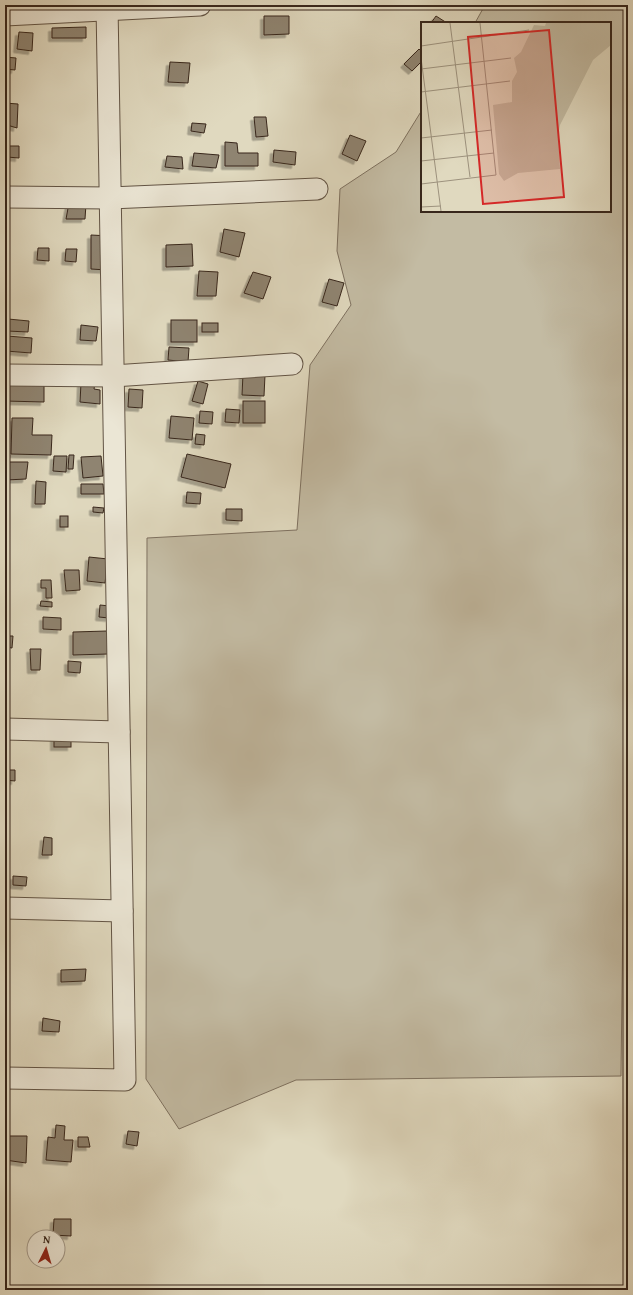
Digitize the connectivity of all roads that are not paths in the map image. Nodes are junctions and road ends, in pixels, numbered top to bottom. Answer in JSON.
{"nodes":[{"id":1,"x":200,"y":5,"type":"edge"},
{"id":2,"x":107,"y":8,"type":"edge"},
{"id":3,"x":5,"y":15,"type":"edge"},
{"id":4,"x":317,"y":190,"type":"dead end"},
{"id":5,"x":5,"y":197,"type":"edge"},
{"id":6,"x":110,"y":198,"type":"junction"},
{"id":7,"x":292,"y":364,"type":"dead end"},
{"id":8,"x":5,"y":374,"type":"edge"},
{"id":9,"x":113,"y":376,"type":"junction"},
{"id":10,"x":5,"y":729,"type":"edge"},
{"id":11,"x":119,"y":732,"type":"junction"},
{"id":12,"x":5,"y":908,"type":"edge"},
{"id":13,"x":122,"y":911,"type":"junction"},
{"id":14,"x":5,"y":1078,"type":"edge"}],
"edges":[{"from":1,"to":2,"type":"street"},
{"from":2,"to":3,"type":"street"},
{"from":2,"to":6,"type":"street"},
{"from":4,"to":6,"type":"street"},
{"from":5,"to":6,"type":"street"},
{"from":6,"to":9,"type":"street"},
{"from":7,"to":9,"type":"street"},
{"from":8,"to":9,"type":"street"},
{"from":9,"to":11,"type":"street"},
{"from":10,"to":11,"type":"street"},
{"from":11,"to":13,"type":"street"},
{"from":12,"to":13,"type":"street"},
{"from":13,"to":14,"type":"street"}]}
